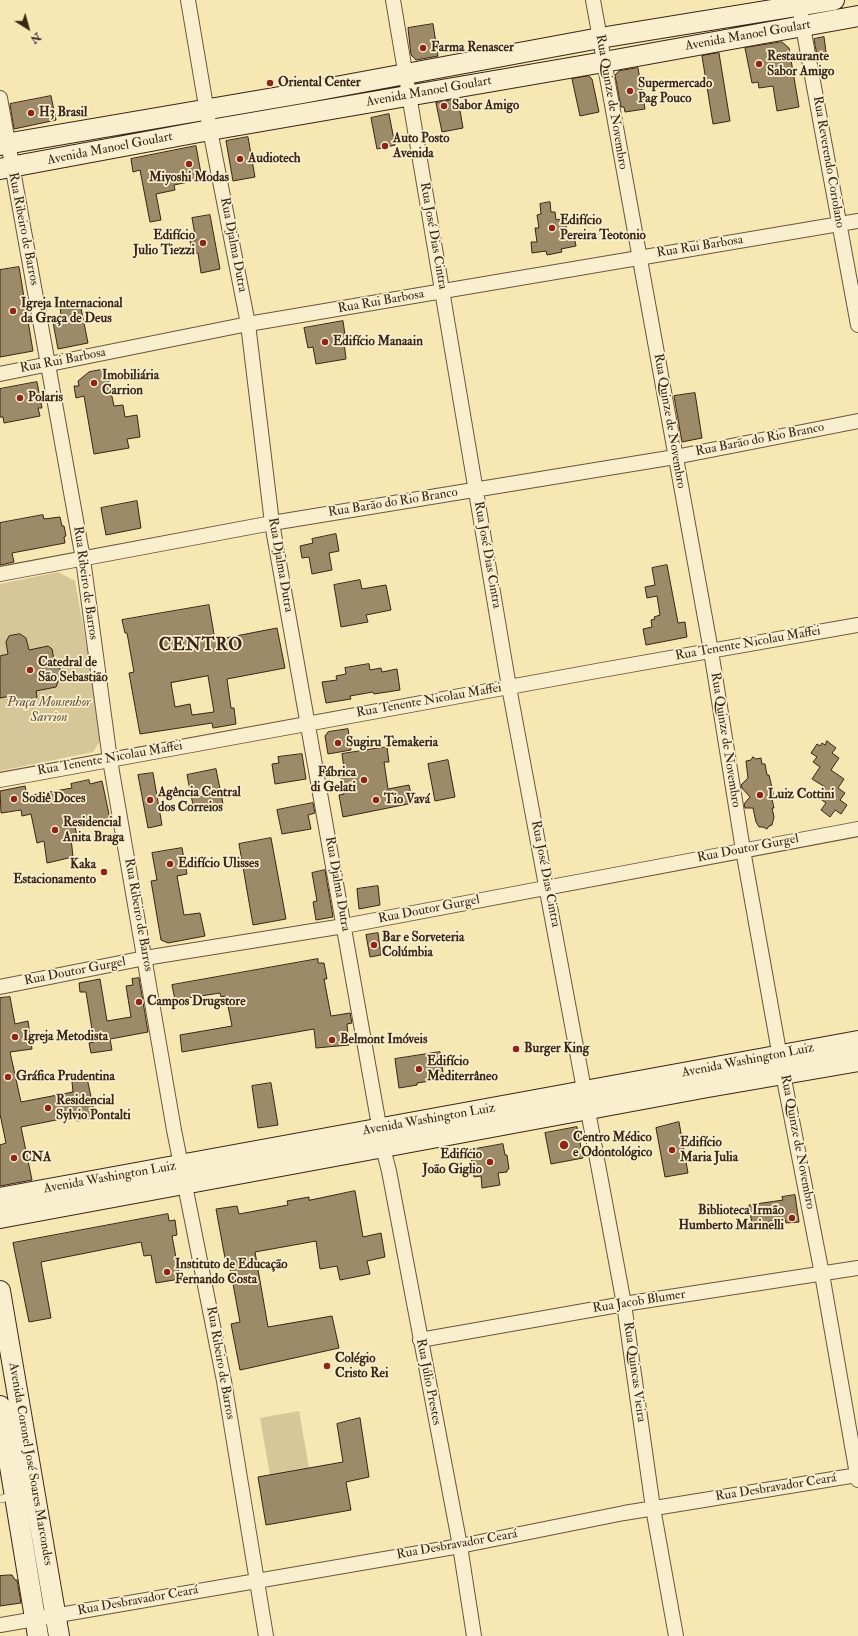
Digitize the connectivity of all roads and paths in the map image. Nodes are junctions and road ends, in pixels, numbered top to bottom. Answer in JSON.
{"nodes":[{"id":1,"x":188,"y":0,"type":"edge"},
{"id":2,"x":393,"y":0,"type":"edge"},
{"id":3,"x":593,"y":0,"type":"edge"},
{"id":4,"x":834,"y":0,"type":"edge"},
{"id":5,"x":800,"y":11,"type":"edge"},
{"id":6,"x":858,"y":16,"type":"edge"},
{"id":7,"x":600,"y":38,"type":"junction"},
{"id":8,"x":604,"y":62,"type":"junction"},
{"id":9,"x":405,"y":75,"type":"junction"},
{"id":10,"x":409,"y":96,"type":"junction"},
{"id":11,"x":0,"y":98,"type":"edge"},
{"id":12,"x":207,"y":110,"type":"junction"},
{"id":13,"x":210,"y":130,"type":"junction"},
{"id":14,"x":4,"y":144,"type":"edge"},
{"id":15,"x":6,"y":168,"type":"edge"},
{"id":16,"x":858,"y":221,"type":"edge"},
{"id":17,"x":839,"y":224,"type":"junction"},
{"id":18,"x":639,"y":257,"type":"junction"},
{"id":19,"x":443,"y":291,"type":"junction"},
{"id":20,"x":248,"y":324,"type":"junction"},
{"id":21,"x":858,"y":325,"type":"edge"},
{"id":22,"x":48,"y":364,"type":"junction"},
{"id":23,"x":0,"y":374,"type":"edge"},
{"id":24,"x":858,"y":421,"type":"edge"},
{"id":25,"x":675,"y":457,"type":"junction"},
{"id":26,"x":476,"y":489,"type":"junction"},
{"id":27,"x":272,"y":523,"type":"junction"},
{"id":28,"x":83,"y":559,"type":"junction"},
{"id":29,"x":0,"y":574,"type":"edge"},
{"id":30,"x":858,"y":625,"type":"edge"},
{"id":31,"x":711,"y":651,"type":"junction"},
{"id":32,"x":509,"y":687,"type":"junction"},
{"id":33,"x":307,"y":723,"type":"junction"},
{"id":34,"x":110,"y":760,"type":"junction"},
{"id":35,"x":0,"y":780,"type":"edge"},
{"id":36,"x":858,"y":829,"type":"edge"},
{"id":37,"x":743,"y":850,"type":"junction"},
{"id":38,"x":548,"y":887,"type":"junction"},
{"id":39,"x":344,"y":926,"type":"junction"},
{"id":40,"x":145,"y":958,"type":"junction"},
{"id":41,"x":0,"y":987,"type":"edge"},
{"id":42,"x":858,"y":1041,"type":"edge"},
{"id":43,"x":781,"y":1054,"type":"junction"},
{"id":44,"x":858,"y":1062,"type":"edge"},
{"id":45,"x":783,"y":1074,"type":"junction"},
{"id":46,"x":587,"y":1101,"type":"junction"},
{"id":47,"x":380,"y":1129,"type":"junction"},
{"id":48,"x":383,"y":1148,"type":"junction"},
{"id":49,"x":180,"y":1165,"type":"junction"},
{"id":50,"x":184,"y":1184,"type":"junction"},
{"id":51,"x":0,"y":1198,"type":"edge"},
{"id":52,"x":0,"y":1218,"type":"edge"},
{"id":53,"x":858,"y":1268,"type":"edge"},
{"id":54,"x":822,"y":1274,"type":"junction"},
{"id":55,"x":0,"y":1291,"type":"edge"},
{"id":56,"x":624,"y":1304,"type":"junction"},
{"id":57,"x":420,"y":1340,"type":"junction"},
{"id":58,"x":0,"y":1406,"type":"edge"},
{"id":59,"x":23,"y":1423,"type":"junction"},
{"id":60,"x":2,"y":1427,"type":"edge"},
{"id":61,"x":858,"y":1477,"type":"edge"},
{"id":62,"x":8,"y":1497,"type":"edge"},
{"id":63,"x":653,"y":1508,"type":"junction"},
{"id":64,"x":460,"y":1546,"type":"junction"},
{"id":65,"x":256,"y":1580,"type":"junction"},
{"id":66,"x":56,"y":1615,"type":"junction"},
{"id":67,"x":0,"y":1625,"type":"edge"},
{"id":68,"x":37,"y":1627,"type":"edge"},
{"id":69,"x":59,"y":1636,"type":"edge"},
{"id":70,"x":266,"y":1636,"type":"edge"},
{"id":71,"x":474,"y":1636,"type":"edge"},
{"id":72,"x":676,"y":1636,"type":"edge"}],
"edges":[{"from":1,"to":12,"type":"street","name":"Rua Djalma Dutra"},
{"from":2,"to":9,"type":"street","name":"Rua José Dias Cintra"},
{"from":3,"to":7,"type":"street","name":"Rua Quinze de Novembro"},
{"from":4,"to":5,"type":"main road","name":"Avenida Manoel Goulart"},
{"from":5,"to":6,"type":"main road","name":"Avenida Manoel Goulart"},
{"from":5,"to":7,"type":"main road","name":"Avenida Manoel Goulart"},
{"from":5,"to":8,"type":"main road","name":"Avenida Manoel Goulart"},
{"from":5,"to":17,"type":"street","name":"Rua Reverendo Coriolano"},
{"from":7,"to":8,"type":"street","name":"Rua Quinze de Novembro"},
{"from":7,"to":9,"type":"main road","name":"Avenida Manoel Goulart"},
{"from":8,"to":10,"type":"main road","name":"Avenida Manoel Goulart"},
{"from":8,"to":18,"type":"street","name":"Rua Quinze de Novembro"},
{"from":9,"to":10,"type":"street","name":"Rua José Dias Cintra"},
{"from":9,"to":12,"type":"main road","name":"Avenida Manoel Goulart"},
{"from":10,"to":13,"type":"main road","name":"Avenida Manoel Goulart"},
{"from":10,"to":19,"type":"street","name":"Rua José Dias Cintra"},
{"from":11,"to":14,"type":"street","name":"Rua Ribeiro de Barros"},
{"from":12,"to":13,"type":"street","name":"Rua Djalma Dutra"},
{"from":12,"to":14,"type":"main road","name":"Avenida Manoel Goulart"},
{"from":13,"to":15,"type":"main road","name":"Avenida Manoel Goulart"},
{"from":13,"to":20,"type":"street","name":"Rua Djalma Dutra"},
{"from":14,"to":15,"type":"street","name":"Rua Ribeiro de Barros"},
{"from":15,"to":22,"type":"street","name":"Rua Ribeiro de Barros"},
{"from":16,"to":17,"type":"street","name":"Rua Rui Barbosa"},
{"from":17,"to":18,"type":"street","name":"Rua Rui Barbosa"},
{"from":17,"to":21,"type":"street","name":"Rua Reverendo Coriolano"},
{"from":18,"to":19,"type":"street","name":"Rua Rui Barbosa"},
{"from":18,"to":25,"type":"street","name":"Rua Quinze de Novembro"},
{"from":19,"to":20,"type":"street","name":"Rua Rui Barbosa"},
{"from":19,"to":26,"type":"street","name":"Rua José Dias Cintra"},
{"from":20,"to":22,"type":"street","name":"Rua Rui Barbosa"},
{"from":20,"to":27,"type":"street","name":"Rua Djalma Dutra"},
{"from":22,"to":23,"type":"street","name":"Rua Rui Barbosa"},
{"from":22,"to":28,"type":"street","name":"Rua Ribeiro de Barros"},
{"from":24,"to":25,"type":"street","name":"Rua Barão do Rio Branco"},
{"from":25,"to":26,"type":"street","name":"Rua Barão do Rio Branco"},
{"from":25,"to":31,"type":"street","name":"Rua Quinze de Novembro"},
{"from":26,"to":27,"type":"street","name":"Rua Barão do Rio Branco"},
{"from":26,"to":32,"type":"street","name":"Rua José Dias Cintra"},
{"from":27,"to":28,"type":"street","name":"Rua Barão do Rio Branco"},
{"from":27,"to":33,"type":"street","name":"Rua Djalma Dutra"},
{"from":28,"to":29,"type":"street","name":"Rua Barão do Rio Branco"},
{"from":28,"to":34,"type":"street","name":"Rua Ribeiro de Barros"},
{"from":30,"to":31,"type":"street","name":"Rua Tenente Nicolau Maffei"},
{"from":31,"to":32,"type":"street","name":"Rua Tenente Nicolau Maffei"},
{"from":31,"to":37,"type":"street","name":"Rua Quinze de Novembro"},
{"from":32,"to":33,"type":"street","name":"Rua Tenente Nicolau Maffei"},
{"from":32,"to":38,"type":"street","name":"Rua José Dias Cintra"},
{"from":33,"to":34,"type":"street","name":"Rua Tenente Nicolau Maffei"},
{"from":33,"to":39,"type":"street","name":"Rua Djalma Dutra"},
{"from":34,"to":35,"type":"street","name":"Rua Tenente Nicolau Maffei"},
{"from":34,"to":40,"type":"street","name":"Rua Ribeiro de Barros"},
{"from":36,"to":37,"type":"street","name":"Rua Doutor Gurgel"},
{"from":37,"to":38,"type":"street","name":"Rua Doutor Gurgel"},
{"from":37,"to":43,"type":"street","name":"Rua Quinze de Novembro"},
{"from":38,"to":39,"type":"street","name":"Rua Doutor Gurgel"},
{"from":38,"to":46,"type":"street","name":"Rua José Dias Cintra"},
{"from":39,"to":40,"type":"street","name":"Rua Doutor Gurgel"},
{"from":39,"to":47,"type":"street","name":"Rua Djalma Dutra"},
{"from":40,"to":41,"type":"street","name":"Rua Doutor Gurgel"},
{"from":40,"to":49,"type":"street","name":"Rua Ribeiro de Barros"},
{"from":42,"to":43,"type":"main road","name":"Avenida Washington Luiz"},
{"from":43,"to":45,"type":"street","name":"Rua Quinze de Novembro"},
{"from":43,"to":46,"type":"main road","name":"Avenida Washington Luiz"},
{"from":44,"to":45,"type":"main road","name":"Avenida Washington Luiz"},
{"from":45,"to":46,"type":"main road","name":"Avenida Washington Luiz"},
{"from":45,"to":54,"type":"street","name":"Rua Quinze de Novembro"},
{"from":46,"to":47,"type":"main road","name":"Avenida Washington Luiz"},
{"from":46,"to":48,"type":"main road","name":"Avenida Washington Luiz"},
{"from":46,"to":56,"type":"street","name":"Rua Quincas Vieira"},
{"from":47,"to":48,"type":"street","name":"Rua Júlio Prestes"},
{"from":47,"to":49,"type":"main road","name":"Avenida Washington Luiz"},
{"from":48,"to":50,"type":"main road","name":"Avenida Washington Luiz"},
{"from":48,"to":57,"type":"street","name":"Rua Júlio Prestes"},
{"from":49,"to":50,"type":"street","name":"Rua Ribeiro de Barros"},
{"from":49,"to":51,"type":"main road","name":"Avenida Washington Luiz"},
{"from":50,"to":52,"type":"main road","name":"Avenida Washington Luiz"},
{"from":50,"to":65,"type":"street","name":"Rua Ribeiro de Barros"},
{"from":53,"to":54,"type":"street","name":"Rua Jacob Blumer"},
{"from":54,"to":56,"type":"street","name":"Rua Jacob Blumer"},
{"from":54,"to":61,"type":"street","name":"Rua Quinze de Novembro"},
{"from":55,"to":59,"type":"main road","name":"Avenida Coronel José Soares Marcondes"},
{"from":56,"to":57,"type":"street","name":"Rua Jacob Blumer"},
{"from":56,"to":63,"type":"street","name":"Rua Quincas Vieira"},
{"from":57,"to":64,"type":"street","name":"Rua Júlio Prestes"},
{"from":58,"to":60,"type":"main road","name":"Avenida Coronel José Soares Marcondes"},
{"from":59,"to":60,"type":"street"},
{"from":59,"to":66,"type":"main road","name":"Avenida Coronel José Soares Marcondes"},
{"from":60,"to":62,"type":"main road","name":"Avenida Coronel José Soares Marcondes"},
{"from":61,"to":63,"type":"street","name":"Rua Desbravador Ceará"},
{"from":62,"to":68,"type":"main road","name":"Avenida Coronel José Soares Marcondes"},
{"from":63,"to":64,"type":"street","name":"Rua Desbravador Ceará"},
{"from":63,"to":72,"type":"street","name":"Rua Quincas Vieira"},
{"from":64,"to":65,"type":"street","name":"Rua Desbravador Ceará"},
{"from":64,"to":71,"type":"street","name":"Rua Júlio Prestes"},
{"from":65,"to":66,"type":"street","name":"Rua Desbravador Ceará"},
{"from":65,"to":70,"type":"street","name":"Rua Ribeiro de Barros"},
{"from":66,"to":68,"type":"street","name":"Rua Desbravador Ceará"},
{"from":66,"to":69,"type":"main road","name":"Avenida Coronel José Soares Marcondes"},
{"from":67,"to":68,"type":"street","name":"Rua Desbravador Ceará"}]}
